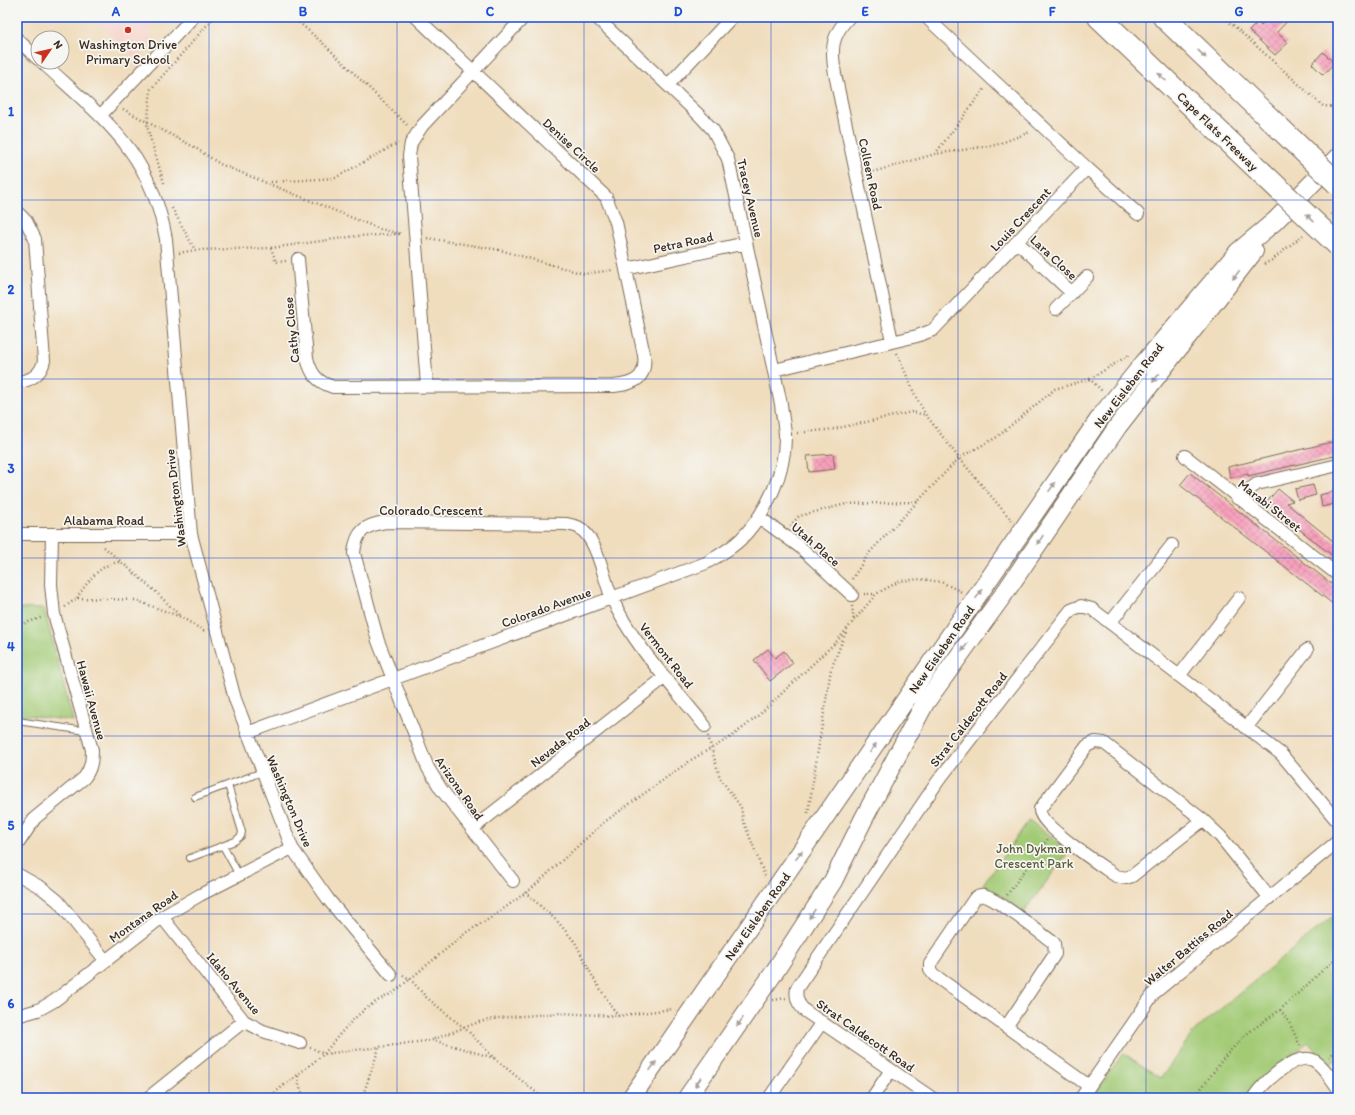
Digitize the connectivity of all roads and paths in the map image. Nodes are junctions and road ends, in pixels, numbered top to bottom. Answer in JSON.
{"nodes":[{"id":1,"x":193,"y":17,"type":"edge"},
{"id":2,"x":214,"y":17,"type":"edge"},
{"id":3,"x":293,"y":17,"type":"edge"},
{"id":4,"x":416,"y":17,"type":"edge"},
{"id":5,"x":524,"y":17,"type":"edge"},
{"id":6,"x":596,"y":17,"type":"edge"},
{"id":7,"x":732,"y":17,"type":"edge"},
{"id":8,"x":849,"y":17,"type":"edge"},
{"id":9,"x":926,"y":17,"type":"edge"},
{"id":10,"x":1099,"y":17,"type":"edge"},
{"id":11,"x":1164,"y":17,"type":"edge"},
{"id":12,"x":1224,"y":17,"type":"edge"},
{"id":13,"x":1336,"y":17,"type":"edge"},
{"id":14,"x":1338,"y":21,"type":"edge"},
{"id":15,"x":17,"y":39,"type":"edge"},
{"id":16,"x":30,"y":51,"type":"edge"},
{"id":17,"x":51,"y":70,"type":"edge"},
{"id":18,"x":473,"y":71,"type":"junction"},
{"id":19,"x":992,"y":78,"type":"junction"},
{"id":20,"x":668,"y":85,"type":"junction"},
{"id":21,"x":113,"y":102,"type":"junction"},
{"id":22,"x":1338,"y":107,"type":"edge"},
{"id":23,"x":100,"y":116,"type":"junction"},
{"id":24,"x":148,"y":122,"type":"junction"},
{"id":25,"x":1046,"y":129,"type":"junction"},
{"id":26,"x":415,"y":133,"type":"junction"},
{"id":27,"x":935,"y":154,"type":"junction"},
{"id":28,"x":1338,"y":157,"type":"edge"},
{"id":29,"x":1087,"y":168,"type":"junction"},
{"id":30,"x":857,"y":175,"type":"junction"},
{"id":31,"x":270,"y":183,"type":"junction"},
{"id":32,"x":164,"y":184,"type":"dead end"},
{"id":33,"x":1338,"y":184,"type":"edge"},
{"id":34,"x":171,"y":206,"type":"dead end"},
{"id":35,"x":1338,"y":210,"type":"edge"},
{"id":36,"x":17,"y":212,"type":"edge"},
{"id":37,"x":1138,"y":214,"type":"dead end"},
{"id":38,"x":1326,"y":217,"type":"dead end"},
{"id":39,"x":1274,"y":221,"type":"junction"},
{"id":40,"x":1308,"y":232,"type":"dead end"},
{"id":41,"x":408,"y":234,"type":"junction"},
{"id":42,"x":1017,"y":242,"type":"junction"},
{"id":43,"x":746,"y":243,"type":"junction"},
{"id":44,"x":1338,"y":245,"type":"edge"},
{"id":45,"x":271,"y":248,"type":"junction"},
{"id":46,"x":195,"y":250,"type":"junction"},
{"id":47,"x":168,"y":256,"type":"junction"},
{"id":48,"x":298,"y":259,"type":"joint"},
{"id":49,"x":1260,"y":266,"type":"dead end"},
{"id":50,"x":626,"y":269,"type":"junction"},
{"id":51,"x":1087,"y":277,"type":"dead end"},
{"id":52,"x":1072,"y":292,"type":"junction"},
{"id":53,"x":1056,"y":309,"type":"dead end"},
{"id":54,"x":892,"y":341,"type":"junction"},
{"id":55,"x":1129,"y":355,"type":"dead end"},
{"id":56,"x":774,"y":370,"type":"junction"},
{"id":57,"x":1090,"y":379,"type":"junction"},
{"id":58,"x":17,"y":382,"type":"edge"},
{"id":59,"x":427,"y":385,"type":"junction"},
{"id":60,"x":1106,"y":395,"type":"dead end"},
{"id":61,"x":926,"y":415,"type":"junction"},
{"id":62,"x":785,"y":435,"type":"junction"},
{"id":63,"x":1185,"y":456,"type":"dead end"},
{"id":64,"x":959,"y":458,"type":"junction"},
{"id":65,"x":1338,"y":465,"type":"edge"},
{"id":66,"x":1237,"y":498,"type":"junction"},
{"id":67,"x":918,"y":502,"type":"junction"},
{"id":68,"x":759,"y":517,"type":"junction"},
{"id":69,"x":1014,"y":524,"type":"dead end"},
{"id":70,"x":17,"y":534,"type":"edge"},
{"id":71,"x":52,"y":534,"type":"junction"},
{"id":72,"x":91,"y":534,"type":"junction"},
{"id":73,"x":191,"y":534,"type":"junction"},
{"id":74,"x":783,"y":534,"type":"junction"},
{"id":75,"x":1172,"y":545,"type":"dead end"},
{"id":76,"x":119,"y":562,"type":"junction"},
{"id":77,"x":1338,"y":575,"type":"edge"},
{"id":78,"x":849,"y":592,"type":"joint"},
{"id":79,"x":966,"y":594,"type":"dead end"},
{"id":80,"x":612,"y":597,"type":"junction"},
{"id":81,"x":77,"y":598,"type":"junction"},
{"id":82,"x":1239,"y":598,"type":"dead end"},
{"id":83,"x":54,"y":614,"type":"junction"},
{"id":84,"x":181,"y":617,"type":"junction"},
{"id":85,"x":1110,"y":623,"type":"junction"},
{"id":86,"x":17,"y":626,"type":"edge"},
{"id":87,"x":847,"y":630,"type":"junction"},
{"id":88,"x":219,"y":641,"type":"junction"},
{"id":89,"x":1307,"y":650,"type":"dead end"},
{"id":90,"x":1179,"y":676,"type":"junction"},
{"id":91,"x":665,"y":677,"type":"junction"},
{"id":92,"x":393,"y":679,"type":"junction"},
{"id":93,"x":17,"y":721,"type":"edge"},
{"id":94,"x":704,"y":726,"type":"joint"},
{"id":95,"x":1246,"y":728,"type":"junction"},
{"id":96,"x":86,"y":731,"type":"junction"},
{"id":97,"x":247,"y":733,"type":"junction"},
{"id":98,"x":712,"y":747,"type":"junction"},
{"id":99,"x":262,"y":772,"type":"junction"},
{"id":100,"x":228,"y":785,"type":"junction"},
{"id":101,"x":195,"y":797,"type":"dead end"},
{"id":102,"x":808,"y":814,"type":"dead end"},
{"id":103,"x":1203,"y":820,"type":"junction"},
{"id":104,"x":1338,"y":822,"type":"edge"},
{"id":105,"x":472,"y":829,"type":"junction"},
{"id":106,"x":1054,"y":831,"type":"junction"},
{"id":107,"x":1338,"y":841,"type":"edge"},
{"id":108,"x":17,"y":845,"type":"edge"},
{"id":109,"x":223,"y":846,"type":"junction"},
{"id":110,"x":292,"y":848,"type":"junction"},
{"id":111,"x":190,"y":858,"type":"dead end"},
{"id":112,"x":17,"y":874,"type":"edge"},
{"id":113,"x":238,"y":875,"type":"junction"},
{"id":114,"x":513,"y":880,"type":"joint"},
{"id":115,"x":767,"y":882,"type":"dead end"},
{"id":116,"x":526,"y":892,"type":"junction"},
{"id":117,"x":1269,"y":897,"type":"junction"},
{"id":118,"x":999,"y":905,"type":"junction"},
{"id":119,"x":162,"y":917,"type":"junction"},
{"id":120,"x":1338,"y":956,"type":"edge"},
{"id":121,"x":105,"y":960,"type":"junction"},
{"id":122,"x":391,"y":976,"type":"joint"},
{"id":123,"x":410,"y":979,"type":"junction"},
{"id":124,"x":790,"y":998,"type":"dead end"},
{"id":125,"x":772,"y":1000,"type":"dead end"},
{"id":126,"x":672,"y":1009,"type":"dead end"},
{"id":127,"x":1280,"y":1010,"type":"junction"},
{"id":128,"x":17,"y":1016,"type":"edge"},
{"id":129,"x":618,"y":1016,"type":"junction"},
{"id":130,"x":244,"y":1021,"type":"junction"},
{"id":131,"x":822,"y":1022,"type":"junction"},
{"id":132,"x":1006,"y":1027,"type":"junction"},
{"id":133,"x":464,"y":1028,"type":"junction"},
{"id":134,"x":433,"y":1040,"type":"junction"},
{"id":135,"x":300,"y":1043,"type":"joint"},
{"id":136,"x":379,"y":1048,"type":"junction"},
{"id":137,"x":324,"y":1054,"type":"junction"},
{"id":138,"x":494,"y":1058,"type":"junction"},
{"id":139,"x":1304,"y":1058,"type":"junction"},
{"id":140,"x":891,"y":1070,"type":"junction"},
{"id":141,"x":298,"y":1076,"type":"junction"},
{"id":142,"x":1089,"y":1086,"type":"junction"},
{"id":143,"x":1338,"y":1088,"type":"edge"},
{"id":144,"x":148,"y":1098,"type":"edge"},
{"id":145,"x":268,"y":1098,"type":"edge"},
{"id":146,"x":304,"y":1098,"type":"edge"},
{"id":147,"x":362,"y":1098,"type":"edge"},
{"id":148,"x":543,"y":1098,"type":"edge"},
{"id":149,"x":631,"y":1098,"type":"edge"},
{"id":150,"x":687,"y":1098,"type":"edge"},
{"id":151,"x":769,"y":1098,"type":"edge"},
{"id":152,"x":872,"y":1098,"type":"edge"},
{"id":153,"x":932,"y":1098,"type":"edge"},
{"id":154,"x":1082,"y":1098,"type":"edge"},
{"id":155,"x":1194,"y":1098,"type":"edge"},
{"id":156,"x":1253,"y":1098,"type":"edge"}],
"edges":[{"from":1,"to":21,"type":"street"},
{"from":2,"to":24,"type":"path"},
{"from":3,"to":26,"type":"path"},
{"from":4,"to":18,"type":"street","name":"Denise Circle"},
{"from":5,"to":18,"type":"street"},
{"from":6,"to":20,"type":"street","name":"Tracey Avenue"},
{"from":7,"to":20,"type":"street"},
{"from":8,"to":30,"type":"street","name":"Colleen Road"},
{"from":9,"to":19,"type":"street"},
{"from":44,"to":10,"type":"highway","name":"Cape Flats Freeway","one_way":true,"bridge":true},
{"from":11,"to":33,"type":"highway","one_way":true,"bridge":true},
{"from":12,"to":22,"type":"path"},
{"from":13,"to":14,"type":"path"},
{"from":15,"to":16,"type":"street"},
{"from":17,"to":23,"type":"street","name":"Washington Drive"},
{"from":18,"to":26,"type":"street"},
{"from":18,"to":50,"type":"street","name":"Denise Circle"},
{"from":19,"to":25,"type":"street"},
{"from":19,"to":27,"type":"path"},
{"from":20,"to":43,"type":"street","name":"Tracey Avenue"},
{"from":21,"to":23,"type":"street"},
{"from":21,"to":24,"type":"path"},
{"from":23,"to":47,"type":"street","name":"Washington Drive"},
{"from":24,"to":31,"type":"path"},
{"from":24,"to":32,"type":"path"},
{"from":25,"to":27,"type":"path"},
{"from":25,"to":29,"type":"street"},
{"from":26,"to":31,"type":"path"},
{"from":26,"to":41,"type":"street"},
{"from":27,"to":30,"type":"path"},
{"from":28,"to":39,"type":"main road","name":"New Eisleben Road"},
{"from":29,"to":37,"type":"street"},
{"from":29,"to":42,"type":"street","name":"Louis Crescent"},
{"from":30,"to":54,"type":"street","name":"Colleen Road"},
{"from":31,"to":41,"type":"path"},
{"from":34,"to":46,"type":"path"},
{"from":35,"to":38,"type":"path"},
{"from":36,"to":58,"type":"street"},
{"from":149,"to":39,"type":"main road","name":"New Eisleben Road","one_way":true},
{"from":39,"to":150,"type":"main road","name":"New Eisleben Road","one_way":true},
{"from":40,"to":49,"type":"path"},
{"from":41,"to":45,"type":"path"},
{"from":41,"to":50,"type":"path"},
{"from":41,"to":59,"type":"street"},
{"from":42,"to":52,"type":"street","name":"Lara Close"},
{"from":42,"to":54,"type":"street","name":"Louis Crescent"},
{"from":43,"to":50,"type":"street","name":"Petra Road"},
{"from":43,"to":56,"type":"street","name":"Tracey Avenue"},
{"from":45,"to":46,"type":"path"},
{"from":45,"to":48,"type":"path"},
{"from":46,"to":47,"type":"path"},
{"from":47,"to":73,"type":"street","name":"Washington Drive"},
{"from":48,"to":59,"type":"street","name":"Cathy Close"},
{"from":50,"to":59,"type":"street","name":"Denise Circle"},
{"from":51,"to":52,"type":"street","name":"Lara Close"},
{"from":52,"to":53,"type":"street","name":"Lara Close"},
{"from":54,"to":56,"type":"street","name":"Louis Crescent"},
{"from":54,"to":61,"type":"path"},
{"from":55,"to":57,"type":"path"},
{"from":56,"to":62,"type":"street","name":"Tracey Avenue"},
{"from":57,"to":60,"type":"path"},
{"from":57,"to":64,"type":"path"},
{"from":61,"to":62,"type":"path"},
{"from":61,"to":64,"type":"path"},
{"from":62,"to":68,"type":"street","name":"Colorado Avenue"},
{"from":63,"to":66,"type":"street","name":"Marabi Street"},
{"from":64,"to":67,"type":"path"},
{"from":64,"to":69,"type":"path"},
{"from":65,"to":66,"type":"street"},
{"from":66,"to":77,"type":"street","name":"Marabi Street"},
{"from":67,"to":74,"type":"path"},
{"from":67,"to":78,"type":"path"},
{"from":68,"to":74,"type":"street","name":"Utah Place"},
{"from":68,"to":80,"type":"street","name":"Colorado Avenue"},
{"from":70,"to":71,"type":"street","name":"Alabama Road"},
{"from":71,"to":72,"type":"street","name":"Alabama Road"},
{"from":71,"to":83,"type":"street","name":"Hawaii Avenue"},
{"from":72,"to":73,"type":"street","name":"Alabama Road"},
{"from":72,"to":76,"type":"path"},
{"from":73,"to":88,"type":"street","name":"Washington Drive"},
{"from":74,"to":78,"type":"street","name":"Utah Place"},
{"from":75,"to":85,"type":"street"},
{"from":76,"to":81,"type":"path"},
{"from":76,"to":84,"type":"path"},
{"from":79,"to":87,"type":"path"},
{"from":80,"to":91,"type":"street","name":"Vermont Road"},
{"from":80,"to":92,"type":"street","name":"Colorado Avenue"},
{"from":80,"to":92,"type":"street","name":"Colorado Crescent"},
{"from":81,"to":83,"type":"path"},
{"from":81,"to":84,"type":"path"},
{"from":82,"to":90,"type":"street"},
{"from":83,"to":86,"type":"path"},
{"from":83,"to":96,"type":"street","name":"Hawaii Avenue"},
{"from":84,"to":88,"type":"path"},
{"from":85,"to":90,"type":"street","name":"Strat Caldecott Road"},
{"from":85,"to":131,"type":"street","name":"Strat Caldecott Road"},
{"from":87,"to":98,"type":"path"},
{"from":87,"to":102,"type":"path"},
{"from":88,"to":97,"type":"street","name":"Washington Drive"},
{"from":89,"to":95,"type":"street"},
{"from":90,"to":95,"type":"street","name":"Strat Caldecott Road"},
{"from":91,"to":94,"type":"street","name":"Vermont Road"},
{"from":91,"to":105,"type":"street","name":"Nevada Road"},
{"from":92,"to":97,"type":"street","name":"Colorado Avenue"},
{"from":92,"to":105,"type":"street","name":"Arizona Road"},
{"from":93,"to":96,"type":"lane"},
{"from":94,"to":98,"type":"path"},
{"from":95,"to":104,"type":"street","name":"Strat Caldecott Road"},
{"from":96,"to":108,"type":"street","name":"Hawaii Avenue"},
{"from":97,"to":99,"type":"street","name":"Washington Drive"},
{"from":98,"to":115,"type":"path"},
{"from":98,"to":116,"type":"path"},
{"from":99,"to":100,"type":"lane"},
{"from":99,"to":110,"type":"street","name":"Washington Drive"},
{"from":100,"to":101,"type":"lane"},
{"from":100,"to":109,"type":"lane"},
{"from":103,"to":106,"type":"street"},
{"from":103,"to":106,"type":"street"},
{"from":103,"to":117,"type":"street"},
{"from":105,"to":114,"type":"street","name":"Arizona Road"},
{"from":106,"to":118,"type":"path"},
{"from":107,"to":117,"type":"street","name":"Walter Battiss Road"},
{"from":109,"to":111,"type":"lane"},
{"from":109,"to":113,"type":"lane"},
{"from":110,"to":113,"type":"street","name":"Montana Road"},
{"from":110,"to":122,"type":"street","name":"Washington Drive"},
{"from":112,"to":121,"type":"street"},
{"from":113,"to":119,"type":"street","name":"Montana Road"},
{"from":114,"to":116,"type":"path"},
{"from":116,"to":123,"type":"path"},
{"from":116,"to":129,"type":"path"},
{"from":117,"to":142,"type":"street","name":"Walter Battiss Road"},
{"from":118,"to":132,"type":"street"},
{"from":118,"to":132,"type":"street"},
{"from":119,"to":121,"type":"street","name":"Montana Road"},
{"from":119,"to":130,"type":"street","name":"Idaho Avenue"},
{"from":120,"to":127,"type":"path"},
{"from":121,"to":128,"type":"street","name":"Montana Road"},
{"from":122,"to":123,"type":"path"},
{"from":123,"to":133,"type":"path"},
{"from":123,"to":137,"type":"path"},
{"from":124,"to":125,"type":"path"},
{"from":126,"to":129,"type":"path"},
{"from":127,"to":139,"type":"path"},
{"from":127,"to":155,"type":"path"},
{"from":129,"to":133,"type":"path"},
{"from":130,"to":135,"type":"street","name":"Idaho Avenue"},
{"from":130,"to":144,"type":"street"},
{"from":131,"to":140,"type":"street","name":"Strat Caldecott Road"},
{"from":131,"to":151,"type":"street"},
{"from":132,"to":142,"type":"street"},
{"from":133,"to":134,"type":"path"},
{"from":133,"to":138,"type":"path"},
{"from":134,"to":136,"type":"path"},
{"from":134,"to":138,"type":"path"},
{"from":135,"to":137,"type":"path"},
{"from":136,"to":137,"type":"path"},
{"from":136,"to":147,"type":"path"},
{"from":137,"to":141,"type":"path"},
{"from":138,"to":148,"type":"path"},
{"from":139,"to":143,"type":"street"},
{"from":139,"to":156,"type":"street"},
{"from":140,"to":152,"type":"street"},
{"from":140,"to":153,"type":"street","name":"Strat Caldecott Road"},
{"from":141,"to":145,"type":"path"},
{"from":141,"to":146,"type":"path"},
{"from":142,"to":154,"type":"street","name":"Walter Battiss Road"}]}
